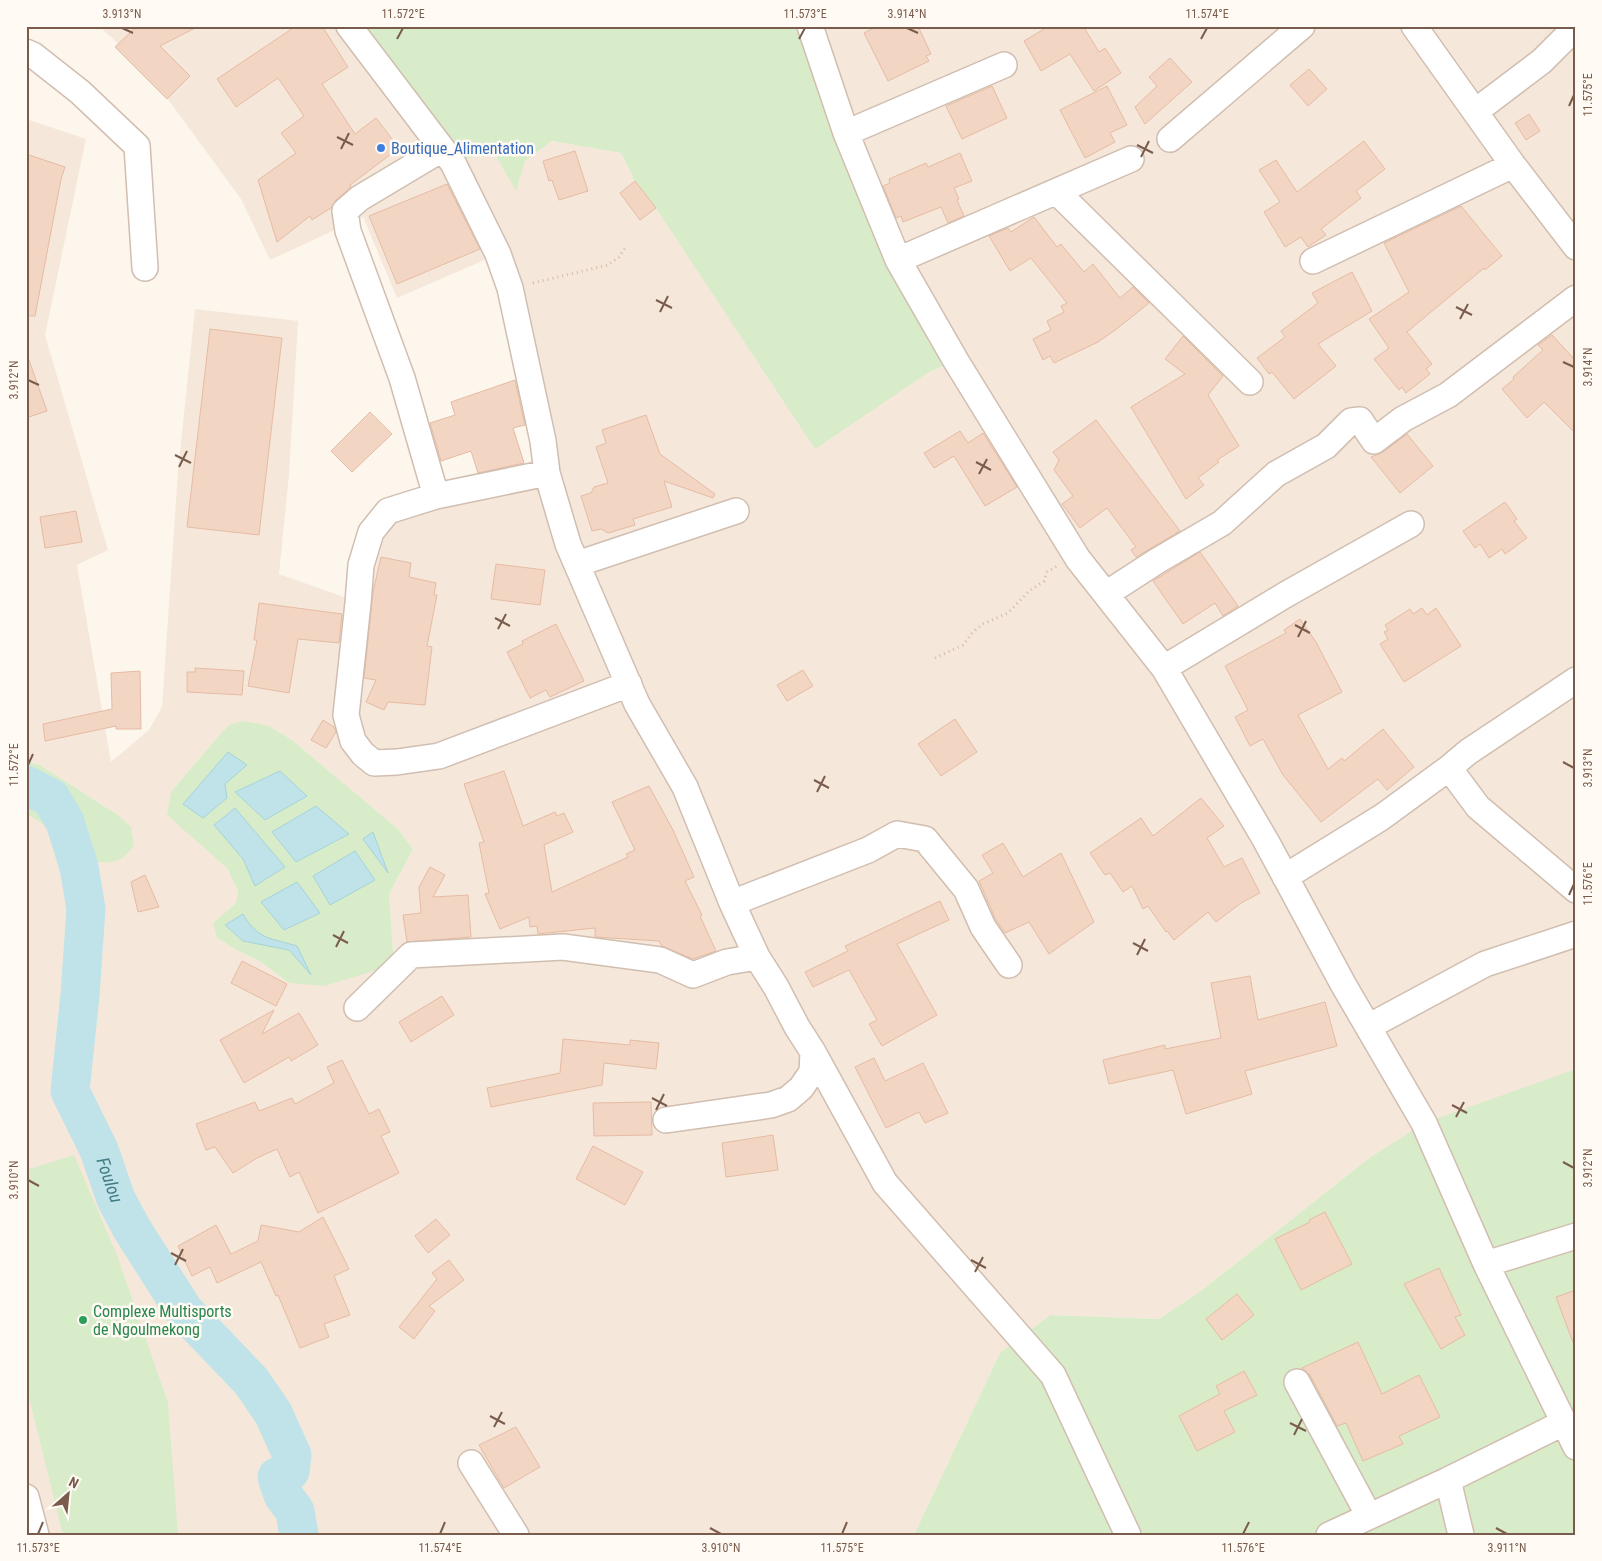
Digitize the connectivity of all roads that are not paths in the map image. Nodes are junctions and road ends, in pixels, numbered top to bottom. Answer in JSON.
{"nodes":[{"id":1,"x":349,"y":26,"type":"edge"},
{"id":2,"x":810,"y":26,"type":"edge"},
{"id":3,"x":1302,"y":26,"type":"edge"},
{"id":4,"x":1414,"y":26,"type":"edge"},
{"id":5,"x":1576,"y":28,"type":"edge"},
{"id":6,"x":26,"y":52,"type":"edge"},
{"id":7,"x":1004,"y":65,"type":"dead end"},
{"id":8,"x":1476,"y":111,"type":"junction"},
{"id":9,"x":846,"y":134,"type":"junction"},
{"id":10,"x":1170,"y":139,"type":"dead end"},
{"id":11,"x":442,"y":149,"type":"junction"},
{"id":12,"x":1131,"y":159,"type":"dead end"},
{"id":13,"x":1513,"y":165,"type":"junction"},
{"id":14,"x":1057,"y":192,"type":"junction"},
{"id":15,"x":1576,"y":247,"type":"edge"},
{"id":16,"x":898,"y":260,"type":"junction"},
{"id":17,"x":1313,"y":261,"type":"dead end"},
{"id":18,"x":146,"y":268,"type":"dead end"},
{"id":19,"x":1576,"y":298,"type":"edge"},
{"id":20,"x":1250,"y":382,"type":"dead end"},
{"id":21,"x":547,"y":473,"type":"junction"},
{"id":22,"x":436,"y":496,"type":"junction"},
{"id":23,"x":736,"y":511,"type":"dead end"},
{"id":24,"x":1411,"y":524,"type":"dead end"},
{"id":25,"x":577,"y":564,"type":"junction"},
{"id":26,"x":1106,"y":594,"type":"junction"},
{"id":27,"x":1164,"y":668,"type":"junction"},
{"id":28,"x":1576,"y":680,"type":"edge"},
{"id":29,"x":628,"y":684,"type":"junction"},
{"id":30,"x":1449,"y":768,"type":"junction"},
{"id":31,"x":1285,"y":877,"type":"junction"},
{"id":32,"x":1576,"y":890,"type":"edge"},
{"id":33,"x":732,"y":903,"type":"junction"},
{"id":34,"x":1576,"y":934,"type":"edge"},
{"id":35,"x":757,"y":957,"type":"junction"},
{"id":36,"x":1009,"y":965,"type":"dead end"},
{"id":37,"x":357,"y":1008,"type":"dead end"},
{"id":38,"x":1368,"y":1027,"type":"junction"},
{"id":39,"x":813,"y":1052,"type":"junction"},
{"id":40,"x":666,"y":1120,"type":"dead end"},
{"id":41,"x":1576,"y":1236,"type":"edge"},
{"id":42,"x":1486,"y":1264,"type":"junction"},
{"id":43,"x":1297,"y":1382,"type":"dead end"},
{"id":44,"x":1563,"y":1423,"type":"junction"},
{"id":45,"x":1576,"y":1447,"type":"edge"},
{"id":46,"x":470,"y":1462,"type":"dead end"},
{"id":47,"x":1448,"y":1480,"type":"junction"},
{"id":48,"x":26,"y":1498,"type":"edge"},
{"id":49,"x":1369,"y":1516,"type":"junction"},
{"id":50,"x":36,"y":1535,"type":"edge"},
{"id":51,"x":516,"y":1535,"type":"edge"},
{"id":52,"x":1128,"y":1535,"type":"edge"},
{"id":53,"x":1328,"y":1535,"type":"edge"},
{"id":54,"x":1461,"y":1535,"type":"edge"}],
"edges":[{"from":1,"to":11,"type":"street"},
{"from":2,"to":9,"type":"street"},
{"from":3,"to":10,"type":"street"},
{"from":4,"to":8,"type":"street"},
{"from":5,"to":8,"type":"street"},
{"from":6,"to":18,"type":"street"},
{"from":7,"to":9,"type":"street"},
{"from":8,"to":13,"type":"street"},
{"from":9,"to":16,"type":"street"},
{"from":11,"to":21,"type":"street"},
{"from":11,"to":22,"type":"street"},
{"from":12,"to":14,"type":"street"},
{"from":13,"to":15,"type":"street"},
{"from":13,"to":17,"type":"street"},
{"from":14,"to":16,"type":"street"},
{"from":14,"to":20,"type":"street"},
{"from":16,"to":26,"type":"street"},
{"from":19,"to":26,"type":"street"},
{"from":21,"to":22,"type":"street"},
{"from":21,"to":25,"type":"street"},
{"from":22,"to":29,"type":"street"},
{"from":23,"to":25,"type":"street"},
{"from":24,"to":27,"type":"street"},
{"from":25,"to":29,"type":"street"},
{"from":26,"to":27,"type":"street"},
{"from":27,"to":31,"type":"street"},
{"from":28,"to":30,"type":"street"},
{"from":29,"to":33,"type":"street"},
{"from":30,"to":31,"type":"street"},
{"from":30,"to":32,"type":"street"},
{"from":31,"to":38,"type":"street"},
{"from":33,"to":35,"type":"street"},
{"from":33,"to":36,"type":"street"},
{"from":34,"to":38,"type":"street"},
{"from":35,"to":37,"type":"street"},
{"from":35,"to":39,"type":"street"},
{"from":38,"to":42,"type":"street"},
{"from":39,"to":40,"type":"street"},
{"from":39,"to":52,"type":"street"},
{"from":41,"to":42,"type":"street"},
{"from":42,"to":44,"type":"street"},
{"from":43,"to":49,"type":"street"},
{"from":44,"to":45,"type":"street"},
{"from":44,"to":47,"type":"street"},
{"from":46,"to":51,"type":"street"},
{"from":47,"to":49,"type":"street"},
{"from":47,"to":54,"type":"street"},
{"from":48,"to":50,"type":"street"},
{"from":49,"to":53,"type":"street"}]}
